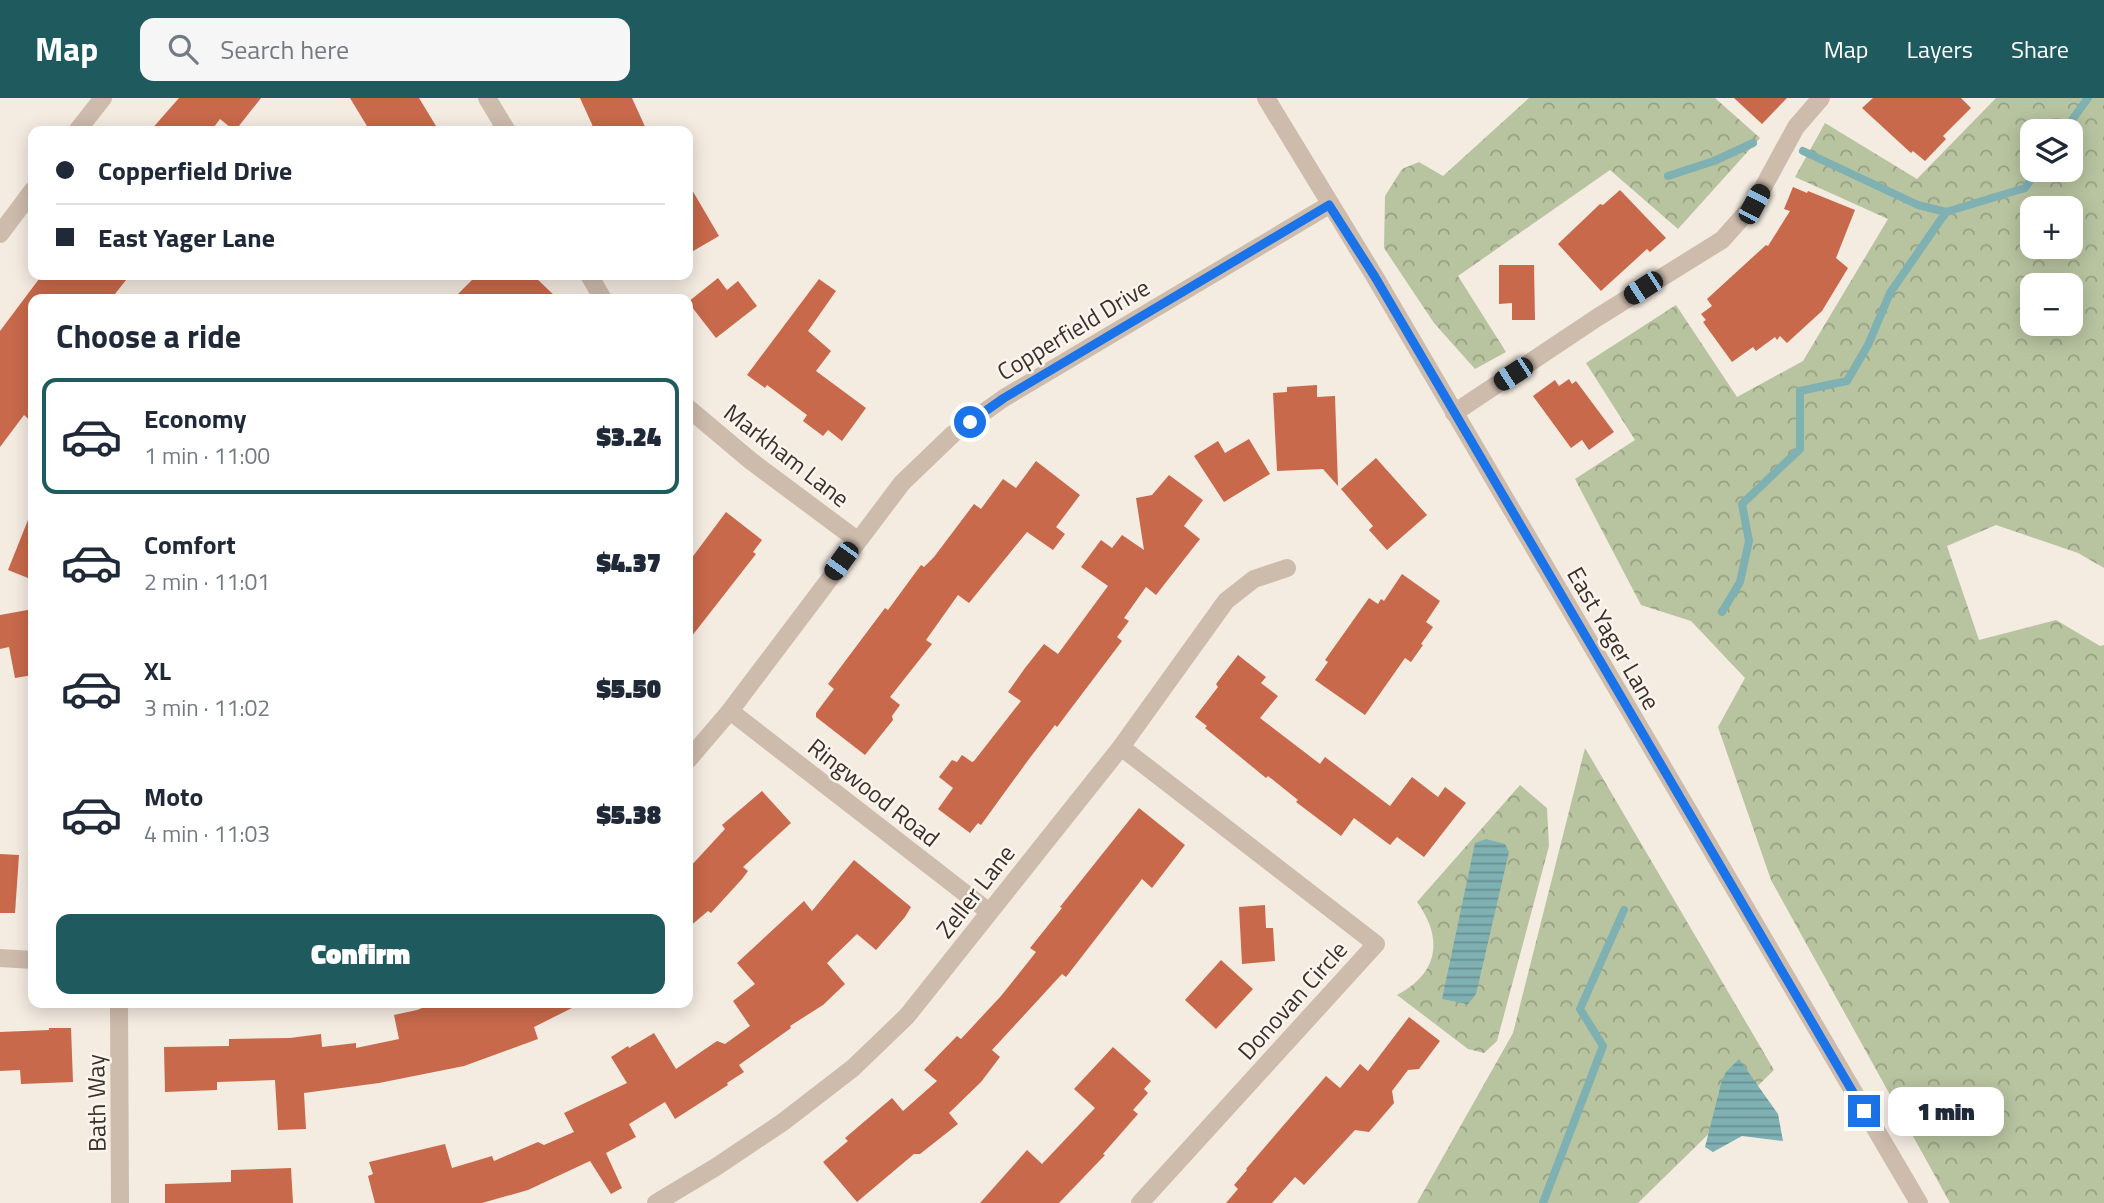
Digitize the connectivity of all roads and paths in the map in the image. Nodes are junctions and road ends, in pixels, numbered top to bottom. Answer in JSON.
{"nodes":[{"id":1,"x":103,"y":98,"type":"edge"},
{"id":2,"x":488,"y":98,"type":"edge"},
{"id":3,"x":1265,"y":98,"type":"edge"},
{"id":4,"x":1821,"y":98,"type":"edge"},
{"id":5,"x":81,"y":126,"type":"edge"},
{"id":6,"x":504,"y":126,"type":"edge"},
{"id":7,"x":28,"y":197,"type":"edge"},
{"id":8,"x":1329,"y":205,"type":"junction"},
{"id":9,"x":0,"y":234,"type":"edge"},
{"id":10,"x":693,"y":412,"type":"edge"},
{"id":11,"x":1454,"y":413,"type":"junction"},
{"id":12,"x":857,"y":540,"type":"junction"},
{"id":13,"x":1287,"y":568,"type":"dead end"},
{"id":14,"x":730,"y":711,"type":"junction"},
{"id":15,"x":1121,"y":747,"type":"junction"},
{"id":16,"x":693,"y":754,"type":"edge"},
{"id":17,"x":988,"y":911,"type":"junction"},
{"id":18,"x":0,"y":958,"type":"edge"},
{"id":19,"x":28,"y":960,"type":"edge"},
{"id":20,"x":119,"y":1008,"type":"edge"},
{"id":21,"x":120,"y":1203,"type":"edge"},
{"id":22,"x":656,"y":1203,"type":"edge"},
{"id":23,"x":1140,"y":1203,"type":"edge"},
{"id":24,"x":1919,"y":1203,"type":"edge"}],
"edges":[{"from":1,"to":5,"type":"street"},
{"from":2,"to":6,"type":"street"},
{"from":3,"to":8,"type":"street","name":"East Yager Lane"},
{"from":4,"to":11,"type":"street"},
{"from":7,"to":9,"type":"street"},
{"from":8,"to":11,"type":"street","name":"East Yager Lane"},
{"from":8,"to":12,"type":"street","name":"Copperfield Drive"},
{"from":10,"to":12,"type":"street","name":"Markham Lane"},
{"from":11,"to":24,"type":"street","name":"East Yager Lane"},
{"from":12,"to":14,"type":"street","name":"Copperfield Drive"},
{"from":13,"to":15,"type":"street","name":"Zeller Lane"},
{"from":14,"to":16,"type":"street","name":"Copperfield Drive"},
{"from":14,"to":17,"type":"street","name":"Ringwood Road"},
{"from":15,"to":17,"type":"street","name":"Zeller Lane"},
{"from":15,"to":23,"type":"street","name":"Donovan Circle"},
{"from":17,"to":22,"type":"street","name":"Zeller Lane"},
{"from":18,"to":19,"type":"street"},
{"from":20,"to":21,"type":"street","name":"Bath Way"}]}
